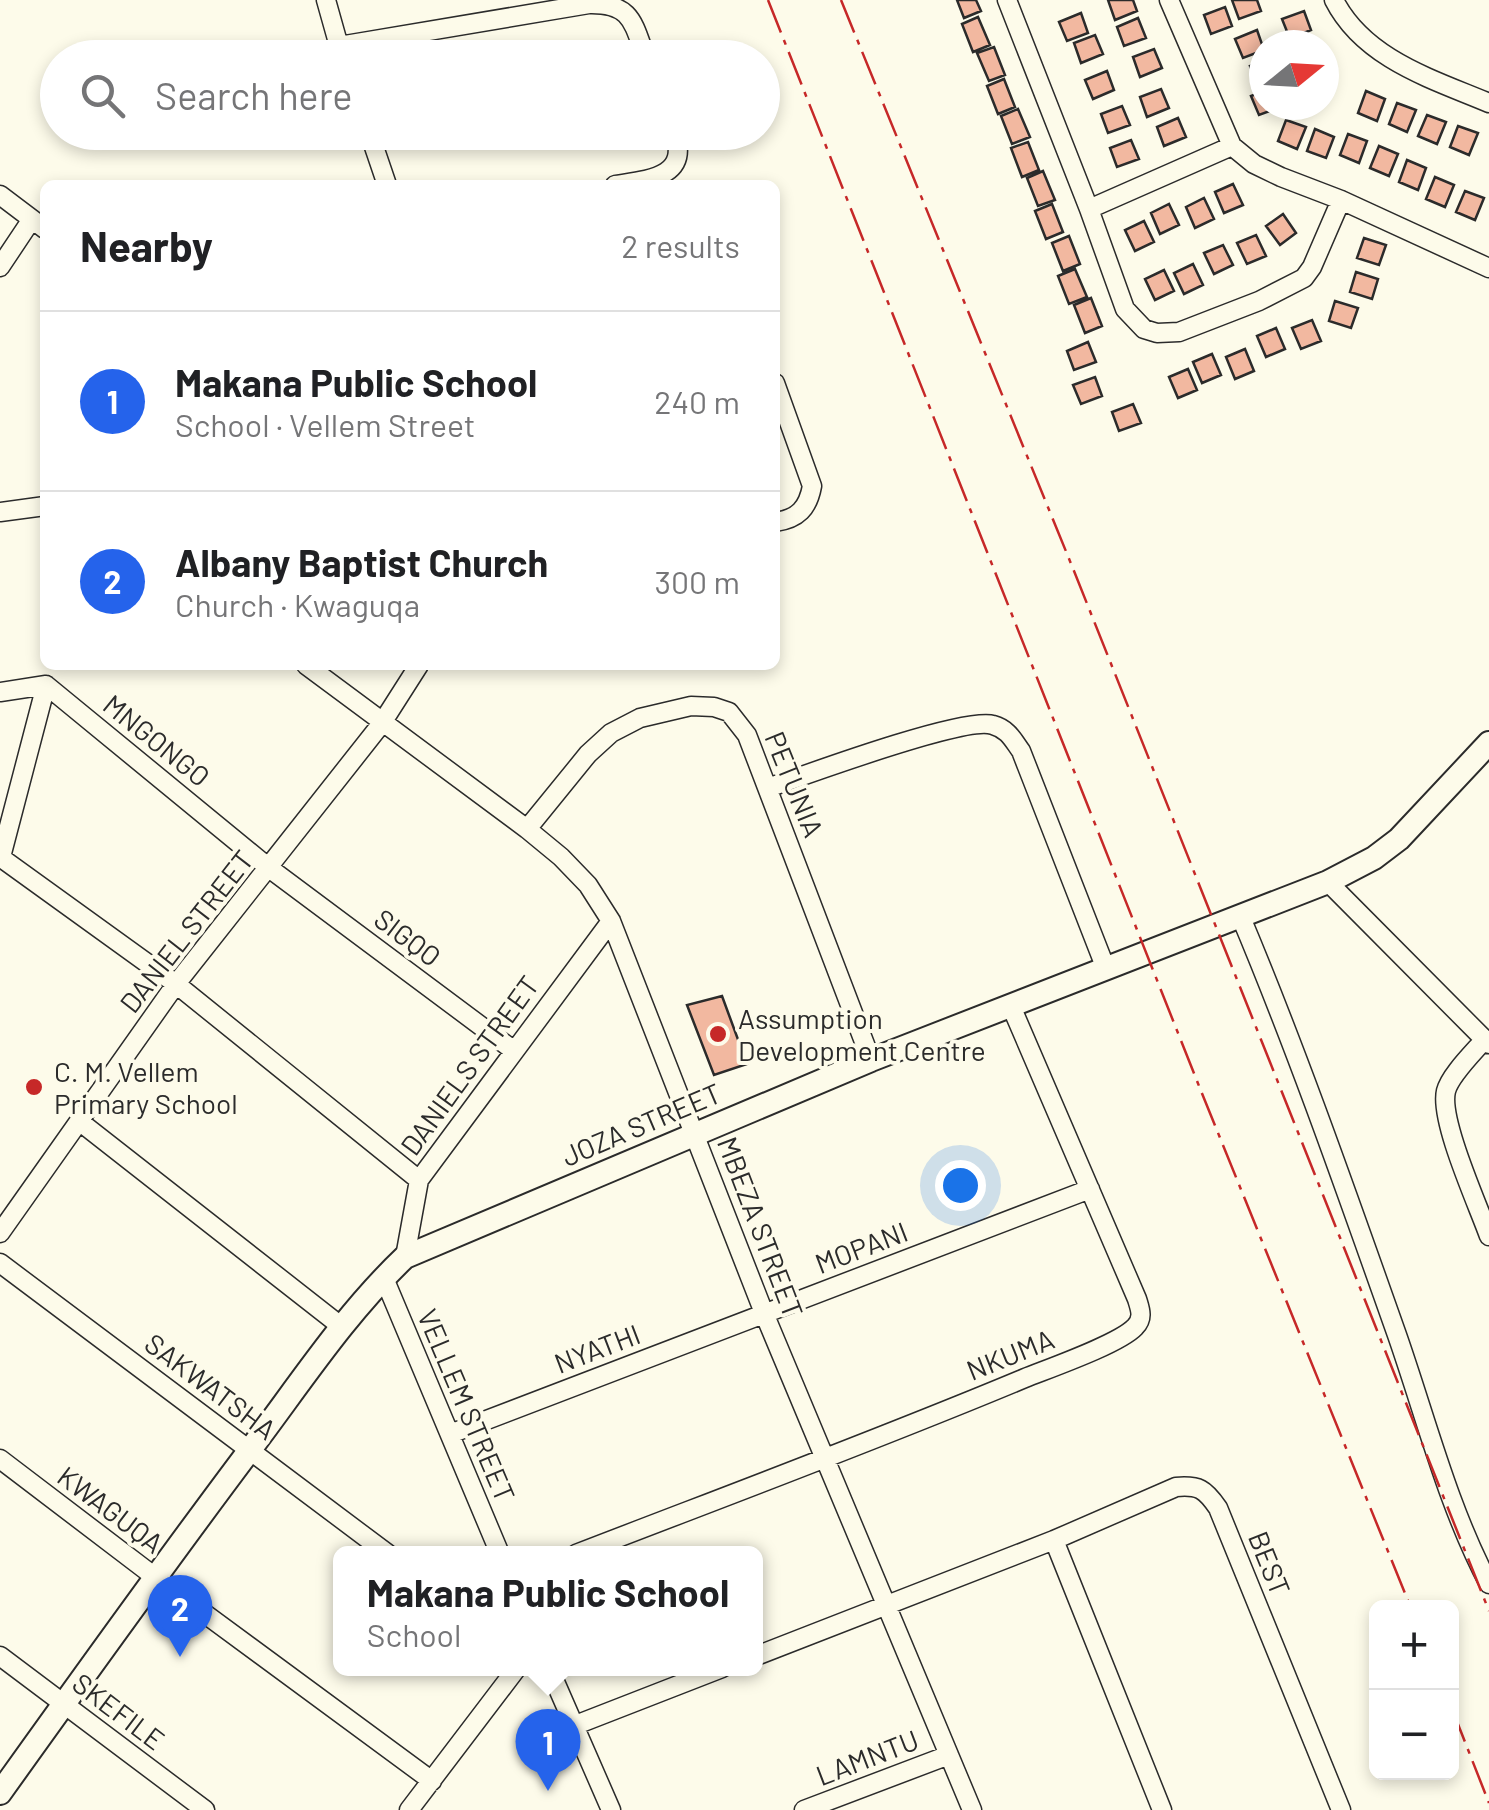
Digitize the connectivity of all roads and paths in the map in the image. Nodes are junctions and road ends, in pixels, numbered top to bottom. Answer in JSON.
{"nodes":[{"id":1,"x":326,"y":0,"type":"edge"},
{"id":2,"x":1007,"y":0,"type":"edge"},
{"id":3,"x":1190,"y":0,"type":"edge"},
{"id":4,"x":1334,"y":0,"type":"edge"},
{"id":5,"x":1170,"y":4,"type":"edge"},
{"id":6,"x":338,"y":40,"type":"edge"},
{"id":7,"x":403,"y":40,"type":"edge"},
{"id":8,"x":639,"y":40,"type":"edge"},
{"id":9,"x":1489,"y":103,"type":"edge"},
{"id":10,"x":1232,"y":146,"type":"junction"},
{"id":11,"x":374,"y":150,"type":"edge"},
{"id":12,"x":677,"y":150,"type":"edge"},
{"id":13,"x":385,"y":180,"type":"edge"},
{"id":14,"x":645,"y":180,"type":"edge"},
{"id":15,"x":0,"y":196,"type":"edge"},
{"id":16,"x":1341,"y":200,"type":"junction"},
{"id":17,"x":1089,"y":209,"type":"junction"},
{"id":18,"x":38,"y":224,"type":"edge"},
{"id":19,"x":0,"y":267,"type":"edge"},
{"id":20,"x":1489,"y":268,"type":"edge"},
{"id":21,"x":780,"y":397,"type":"edge"},
{"id":22,"x":40,"y":507,"type":"edge"},
{"id":23,"x":0,"y":512,"type":"edge"},
{"id":24,"x":780,"y":521,"type":"edge"},
{"id":25,"x":313,"y":670,"type":"edge"},
{"id":26,"x":415,"y":670,"type":"edge"},
{"id":27,"x":46,"y":685,"type":"junction"},
{"id":28,"x":0,"y":692,"type":"edge"},
{"id":29,"x":382,"y":723,"type":"junction"},
{"id":30,"x":1489,"y":743,"type":"edge"},
{"id":31,"x":768,"y":788,"type":"junction"},
{"id":32,"x":527,"y":829,"type":"junction"},
{"id":33,"x":0,"y":857,"type":"edge"},
{"id":34,"x":269,"y":868,"type":"junction"},
{"id":35,"x":1328,"y":882,"type":"junction"},
{"id":36,"x":1240,"y":915,"type":"junction"},
{"id":37,"x":611,"y":921,"type":"junction"},
{"id":38,"x":1106,"y":970,"type":"junction"},
{"id":39,"x":176,"y":984,"type":"junction"},
{"id":40,"x":1011,"y":1006,"type":"junction"},
{"id":41,"x":1487,"y":1041,"type":"edge"},
{"id":42,"x":513,"y":1050,"type":"junction"},
{"id":43,"x":871,"y":1060,"type":"junction"},
{"id":44,"x":79,"y":1121,"type":"junction"},
{"id":45,"x":695,"y":1133,"type":"junction"},
{"id":46,"x":419,"y":1180,"type":"junction"},
{"id":47,"x":1090,"y":1189,"type":"junction"},
{"id":48,"x":0,"y":1232,"type":"edge"},
{"id":49,"x":1489,"y":1236,"type":"edge"},
{"id":50,"x":405,"y":1257,"type":"junction"},
{"id":51,"x":0,"y":1264,"type":"edge"},
{"id":52,"x":384,"y":1278,"type":"junction"},
{"id":53,"x":764,"y":1313,"type":"junction"},
{"id":54,"x":342,"y":1328,"type":"junction"},
{"id":55,"x":450,"y":1434,"type":"junction"},
{"id":56,"x":250,"y":1449,"type":"junction"},
{"id":57,"x":826,"y":1458,"type":"junction"},
{"id":58,"x":0,"y":1459,"type":"edge"},
{"id":59,"x":1054,"y":1540,"type":"junction"},
{"id":60,"x":377,"y":1546,"type":"edge"},
{"id":61,"x":497,"y":1546,"type":"edge"},
{"id":62,"x":597,"y":1546,"type":"edge"},
{"id":63,"x":154,"y":1577,"type":"junction"},
{"id":64,"x":1489,"y":1584,"type":"edge"},
{"id":65,"x":888,"y":1605,"type":"junction"},
{"id":66,"x":763,"y":1653,"type":"edge"},
{"id":67,"x":0,"y":1656,"type":"edge"},
{"id":68,"x":511,"y":1676,"type":"edge"},
{"id":69,"x":552,"y":1676,"type":"edge"},
{"id":70,"x":701,"y":1676,"type":"edge"},
{"id":71,"x":64,"y":1703,"type":"junction"},
{"id":72,"x":573,"y":1726,"type":"junction"},
{"id":73,"x":949,"y":1755,"type":"junction"},
{"id":74,"x":432,"y":1781,"type":"junction"},
{"id":75,"x":0,"y":1793,"type":"edge"},
{"id":76,"x":205,"y":1810,"type":"edge"},
{"id":77,"x":409,"y":1810,"type":"edge"},
{"id":78,"x":610,"y":1810,"type":"edge"},
{"id":79,"x":804,"y":1810,"type":"edge"},
{"id":80,"x":972,"y":1810,"type":"edge"},
{"id":81,"x":1162,"y":1810,"type":"edge"},
{"id":82,"x":1342,"y":1810,"type":"edge"}],
"edges":[{"from":1,"to":6,"type":"street"},
{"from":2,"to":17,"type":"street"},
{"from":3,"to":5,"type":"street"},
{"from":4,"to":9,"type":"street"},
{"from":5,"to":10,"type":"street"},
{"from":7,"to":8,"type":"street"},
{"from":10,"to":16,"type":"street"},
{"from":10,"to":17,"type":"street"},
{"from":11,"to":13,"type":"street"},
{"from":12,"to":14,"type":"street"},
{"from":15,"to":18,"type":"street"},
{"from":16,"to":17,"type":"street"},
{"from":16,"to":20,"type":"street"},
{"from":18,"to":19,"type":"street"},
{"from":21,"to":24,"type":"street"},
{"from":22,"to":23,"type":"street"},
{"from":25,"to":29,"type":"street","name":"MBEZA STREET"},
{"from":26,"to":29,"type":"street","name":"DANIEL STREET"},
{"from":27,"to":28,"type":"street"},
{"from":27,"to":33,"type":"street"},
{"from":27,"to":34,"type":"street","name":"MNGONGO"},
{"from":29,"to":32,"type":"street","name":"MBEZA STREET"},
{"from":29,"to":34,"type":"street","name":"DANIEL STREET"},
{"from":30,"to":35,"type":"street","name":"JOZA STREET"},
{"from":31,"to":32,"type":"street","name":"PETUNIA"},
{"from":31,"to":38,"type":"street"},
{"from":31,"to":43,"type":"street","name":"PETUNIA"},
{"from":32,"to":37,"type":"street","name":"MBEZA STREET"},
{"from":33,"to":39,"type":"street"},
{"from":34,"to":39,"type":"street","name":"DANIEL STREET"},
{"from":34,"to":42,"type":"street","name":"SIGQO"},
{"from":35,"to":36,"type":"street","name":"JOZA STREET"},
{"from":35,"to":41,"type":"street"},
{"from":36,"to":38,"type":"street","name":"JOZA STREET"},
{"from":36,"to":64,"type":"street"},
{"from":37,"to":42,"type":"street","name":"DANIELS STREET"},
{"from":37,"to":45,"type":"street","name":"MBEZA STREET"},
{"from":38,"to":40,"type":"street","name":"JOZA STREET"},
{"from":39,"to":44,"type":"street","name":"DANIEL STREET"},
{"from":39,"to":46,"type":"street"},
{"from":40,"to":43,"type":"street","name":"JOZA STREET"},
{"from":40,"to":47,"type":"street","name":"NKUMA"},
{"from":41,"to":49,"type":"street"},
{"from":42,"to":46,"type":"street","name":"DANIELS STREET"},
{"from":43,"to":45,"type":"street","name":"JOZA STREET"},
{"from":44,"to":48,"type":"street","name":"DANIEL STREET"},
{"from":44,"to":54,"type":"street"},
{"from":45,"to":50,"type":"street","name":"JOZA STREET"},
{"from":45,"to":53,"type":"street","name":"MBEZA STREET"},
{"from":46,"to":50,"type":"street","name":"DANIELS STREET"},
{"from":47,"to":53,"type":"street","name":"MOPANI"},
{"from":47,"to":57,"type":"street","name":"NKUMA"},
{"from":50,"to":52,"type":"street","name":"JOZA STREET"},
{"from":51,"to":56,"type":"street","name":"SAKWATSHA"},
{"from":52,"to":54,"type":"street","name":"JOZA STREET"},
{"from":52,"to":55,"type":"street","name":"VELLEM STREET"},
{"from":53,"to":55,"type":"street","name":"NYATHI"},
{"from":53,"to":57,"type":"street","name":"MBEZA STREET"},
{"from":54,"to":56,"type":"street","name":"JOZA STREET"},
{"from":55,"to":61,"type":"street","name":"VELLEM STREET"},
{"from":56,"to":60,"type":"street","name":"SAKWATSHA"},
{"from":56,"to":63,"type":"street","name":"JOZA STREET"},
{"from":57,"to":62,"type":"street","name":"NKUMA"},
{"from":57,"to":65,"type":"street","name":"MBEZA STREET"},
{"from":58,"to":63,"type":"street","name":"KWAGUQA"},
{"from":59,"to":65,"type":"street","name":"BEST"},
{"from":59,"to":81,"type":"street"},
{"from":59,"to":82,"type":"street","name":"BEST"},
{"from":63,"to":71,"type":"street","name":"JOZA STREET"},
{"from":63,"to":74,"type":"street","name":"KWAGUQA"},
{"from":65,"to":66,"type":"street","name":"BEST"},
{"from":65,"to":73,"type":"street","name":"MBEZA STREET"},
{"from":67,"to":71,"type":"street","name":"SKEFILE"},
{"from":68,"to":74,"type":"street"},
{"from":69,"to":72,"type":"street"},
{"from":70,"to":72,"type":"street"},
{"from":71,"to":75,"type":"street","name":"JOZA STREET"},
{"from":71,"to":76,"type":"street","name":"SKEFILE"},
{"from":72,"to":78,"type":"street"},
{"from":73,"to":79,"type":"street","name":"LAMNTU"},
{"from":73,"to":80,"type":"street","name":"MBEZA STREET"},
{"from":74,"to":77,"type":"street"}]}
